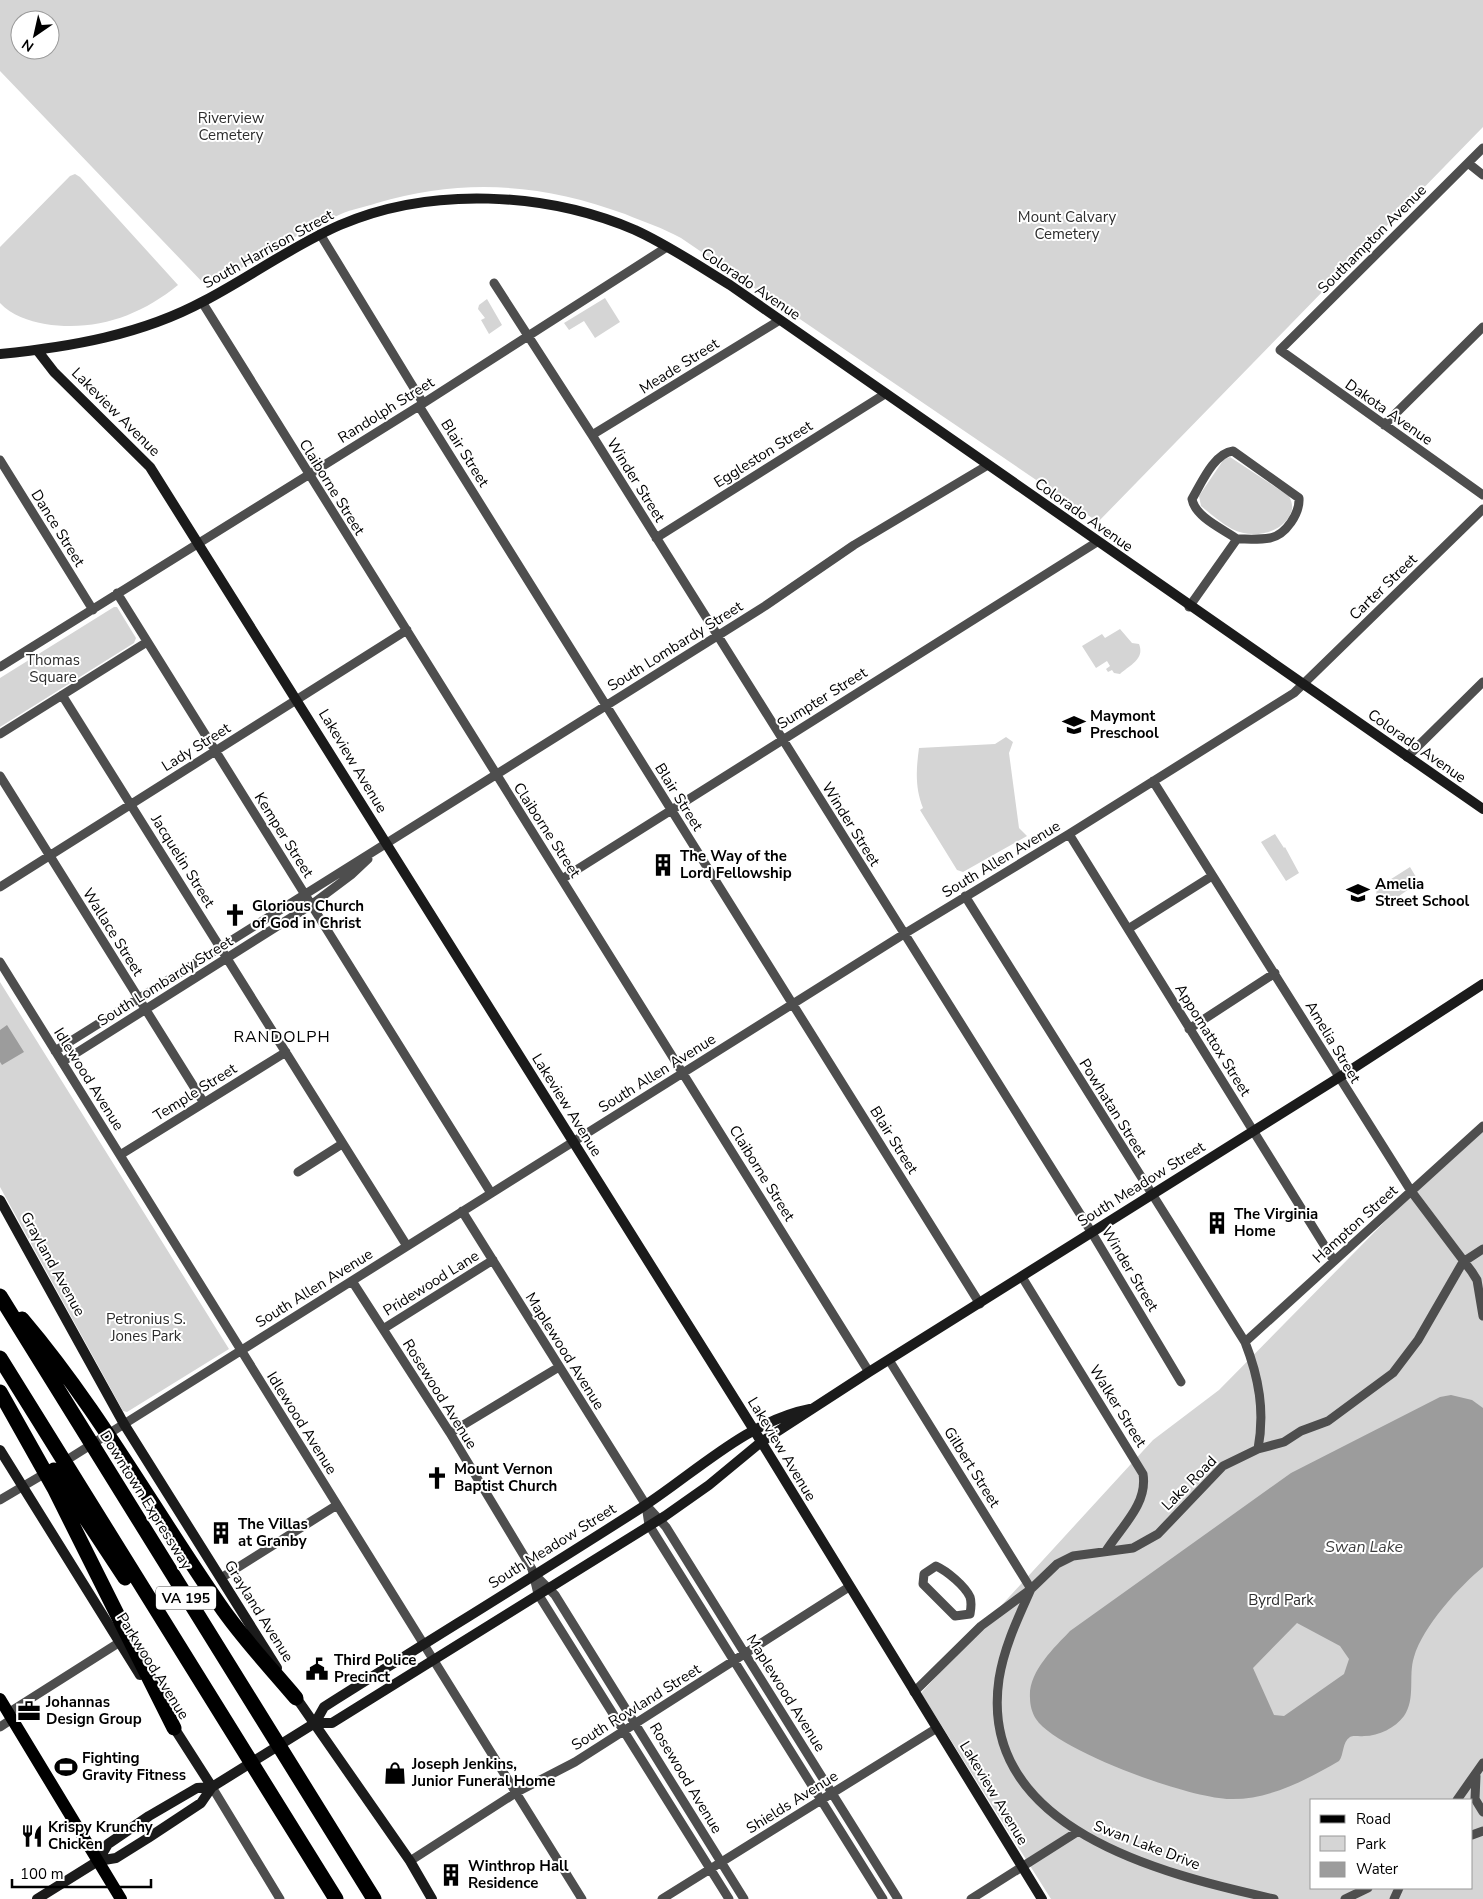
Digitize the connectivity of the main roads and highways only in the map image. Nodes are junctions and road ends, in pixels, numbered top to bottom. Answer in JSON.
{"nodes":[{"id":1,"x":0,"y":1295,"type":"edge"},
{"id":2,"x":0,"y":1358,"type":"edge"},
{"id":3,"x":0,"y":1391,"type":"edge"},
{"id":4,"x":207,"y":1690,"type":"junction"},
{"id":5,"x":296,"y":1698,"type":"road end"},
{"id":6,"x":0,"y":1699,"type":"edge"},
{"id":7,"x":174,"y":1728,"type":"road end"},
{"id":8,"x":122,"y":1899,"type":"edge"},
{"id":9,"x":336,"y":1899,"type":"edge"},
{"id":10,"x":374,"y":1899,"type":"edge"}],
"edges":[{"from":1,"to":5,"type":"highway"},
{"from":1,"to":10,"type":"highway","name":"Downtown Expressway","number":"VA 195"},
{"from":2,"to":4,"type":"highway","number":"VA 195"},
{"from":3,"to":4,"type":"highway"},
{"from":3,"to":7,"type":"highway"},
{"from":4,"to":9,"type":"highway","number":"VA 195"},
{"from":6,"to":8,"type":"main road"}]}
